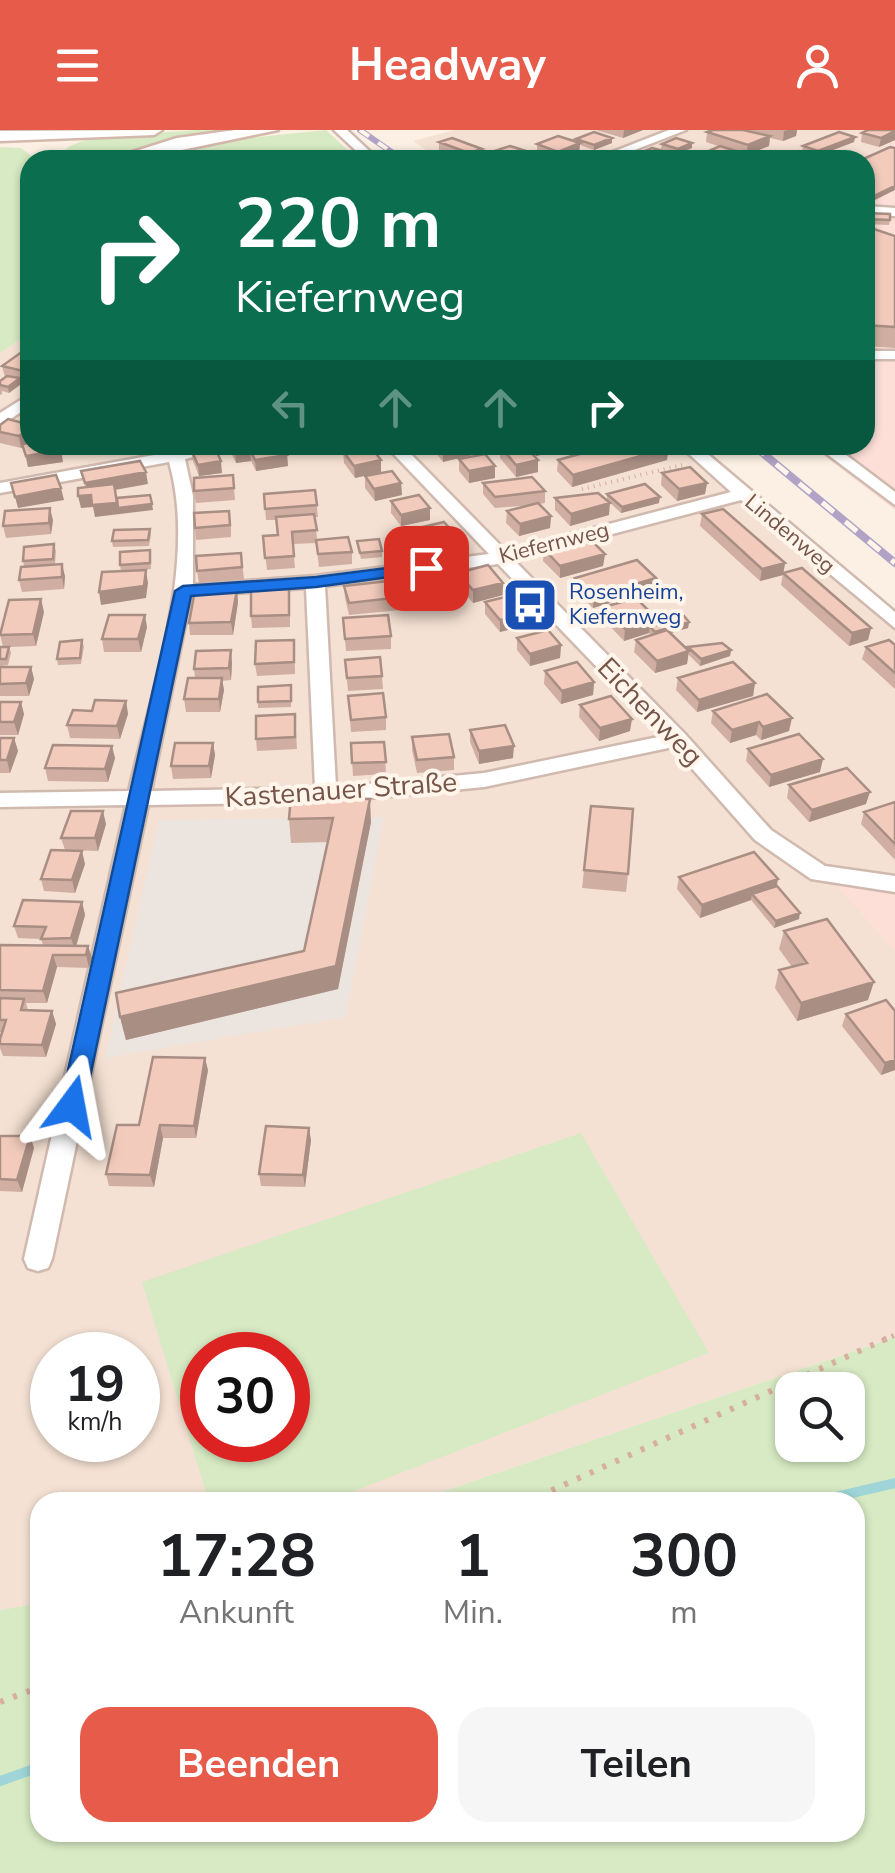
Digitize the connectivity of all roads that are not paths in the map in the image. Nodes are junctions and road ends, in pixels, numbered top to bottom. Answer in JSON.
{"nodes":[{"id":1,"x":40,"y":130,"type":"edge"},
{"id":2,"x":62,"y":130,"type":"edge"},
{"id":3,"x":154,"y":130,"type":"edge"},
{"id":4,"x":270,"y":130,"type":"edge"},
{"id":5,"x":340,"y":130,"type":"edge"},
{"id":6,"x":680,"y":130,"type":"edge"},
{"id":7,"x":84,"y":135,"type":"junction"},
{"id":8,"x":0,"y":136,"type":"edge"},
{"id":9,"x":20,"y":136,"type":"junction"},
{"id":10,"x":33,"y":150,"type":"edge"},
{"id":11,"x":55,"y":150,"type":"edge"},
{"id":12,"x":152,"y":150,"type":"edge"},
{"id":13,"x":362,"y":150,"type":"edge"},
{"id":14,"x":625,"y":150,"type":"edge"},
{"id":15,"x":150,"y":455,"type":"edge"},
{"id":16,"x":174,"y":455,"type":"edge"},
{"id":17,"x":402,"y":455,"type":"edge"},
{"id":18,"x":698,"y":455,"type":"edge"},
{"id":19,"x":836,"y":455,"type":"edge"},
{"id":20,"x":0,"y":488,"type":"edge"},
{"id":21,"x":742,"y":494,"type":"junction"},
{"id":22,"x":895,"y":500,"type":"edge"},
{"id":23,"x":500,"y":558,"type":"junction"},
{"id":24,"x":316,"y":582,"type":"junction"},
{"id":25,"x":183,"y":591,"type":"junction"},
{"id":26,"x":895,"y":622,"type":"edge"},
{"id":27,"x":678,"y":739,"type":"junction"},
{"id":28,"x":326,"y":795,"type":"junction"},
{"id":29,"x":0,"y":800,"type":"edge"},
{"id":30,"x":140,"y":800,"type":"junction"},
{"id":31,"x":895,"y":884,"type":"edge"},
{"id":32,"x":38,"y":1259,"type":"dead end"}],
"edges":[{"from":1,"to":9,"type":"main road"},
{"from":2,"to":7,"type":"main road"},
{"from":3,"to":7,"type":"main road"},
{"from":4,"to":12,"type":"main road"},
{"from":5,"to":13,"type":"street"},
{"from":6,"to":14,"type":"street"},
{"from":7,"to":9,"type":"main road"},
{"from":7,"to":11,"type":"main road"},
{"from":8,"to":9,"type":"main road"},
{"from":8,"to":10,"type":"main road"},
{"from":15,"to":20,"type":"street"},
{"from":16,"to":25,"type":"street"},
{"from":17,"to":23,"type":"street","name":"Eichenweg"},
{"from":18,"to":21,"type":"street","name":"Lindenweg"},
{"from":19,"to":22,"type":"street"},
{"from":21,"to":23,"type":"street","name":"Kiefernweg"},
{"from":21,"to":26,"type":"street","name":"Lindenweg"},
{"from":23,"to":24,"type":"street","name":"Kiefernweg"},
{"from":23,"to":27,"type":"street","name":"Eichenweg"},
{"from":24,"to":25,"type":"street","name":"Kiefernweg"},
{"from":24,"to":28,"type":"street"},
{"from":25,"to":30,"type":"street"},
{"from":27,"to":28,"type":"street","name":"Kastenauer Straße"},
{"from":27,"to":31,"type":"street","name":"Eichenweg"},
{"from":28,"to":30,"type":"street","name":"Kastenauer Straße"},
{"from":29,"to":30,"type":"street","name":"Kastenauer Straße"},
{"from":30,"to":32,"type":"street"}]}
